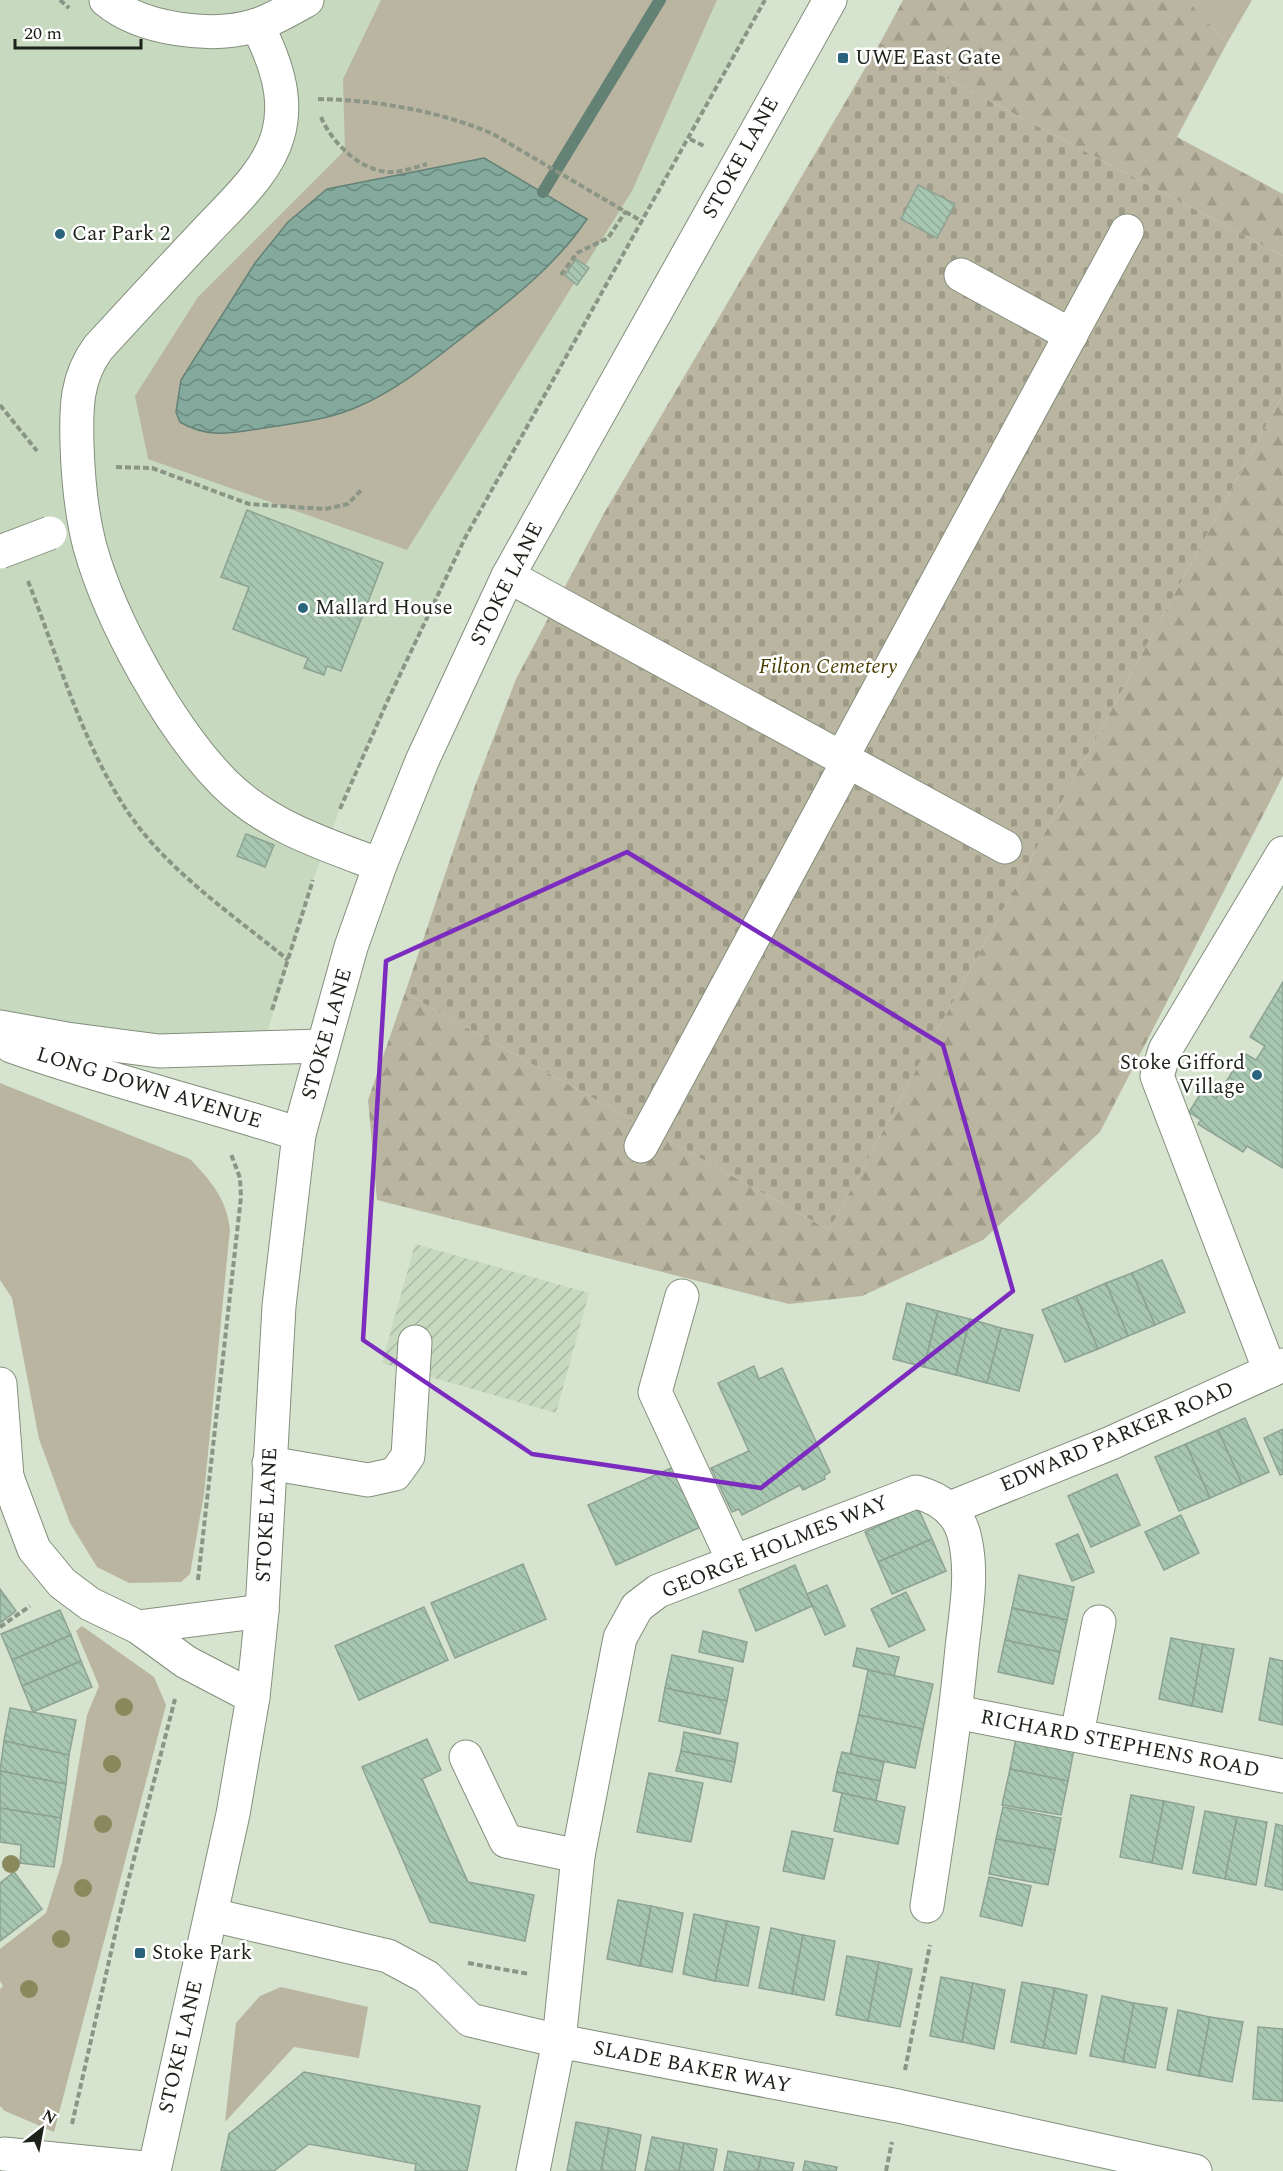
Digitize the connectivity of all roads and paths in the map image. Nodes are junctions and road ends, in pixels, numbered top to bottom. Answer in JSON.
{"nodes":[{"id":1,"x":106,"y":0,"type":"edge"},
{"id":2,"x":307,"y":0,"type":"edge"},
{"id":3,"x":765,"y":0,"type":"edge"},
{"id":4,"x":830,"y":0,"type":"edge"},
{"id":5,"x":257,"y":25,"type":"junction"},
{"id":6,"x":281,"y":99,"type":"junction"},
{"id":7,"x":318,"y":99,"type":"junction"},
{"id":8,"x":427,"y":164,"type":"dead end"},
{"id":9,"x":626,"y":211,"type":"junction"},
{"id":10,"x":643,"y":222,"type":"junction"},
{"id":11,"x":1127,"y":231,"type":"dead end"},
{"id":12,"x":561,"y":275,"type":"dead end"},
{"id":13,"x":961,"y":275,"type":"dead end"},
{"id":14,"x":1071,"y":335,"type":"junction"},
{"id":15,"x":0,"y":405,"type":"edge"},
{"id":16,"x":40,"y":454,"type":"dead end"},
{"id":17,"x":139,"y":466,"type":"dead end"},
{"id":18,"x":363,"y":488,"type":"dead end"},
{"id":19,"x":84,"y":521,"type":"junction"},
{"id":20,"x":0,"y":552,"type":"edge"},
{"id":21,"x":508,"y":576,"type":"junction"},
{"id":22,"x":27,"y":578,"type":"dead end"},
{"id":23,"x":844,"y":761,"type":"junction"},
{"id":24,"x":326,"y":845,"type":"junction"},
{"id":25,"x":1005,"y":847,"type":"dead end"},
{"id":26,"x":1283,"y":852,"type":"edge"},
{"id":27,"x":380,"y":865,"type":"junction"},
{"id":28,"x":288,"y":960,"type":"junction"},
{"id":29,"x":267,"y":1017,"type":"dead end"},
{"id":30,"x":0,"y":1027,"type":"edge"},
{"id":31,"x":0,"y":1042,"type":"edge"},
{"id":32,"x":322,"y":1046,"type":"junction"},
{"id":33,"x":299,"y":1134,"type":"junction"},
{"id":34,"x":641,"y":1146,"type":"dead end"},
{"id":35,"x":682,"y":1296,"type":"dead end"},
{"id":36,"x":415,"y":1342,"type":"dead end"},
{"id":37,"x":1277,"y":1368,"type":"edge"},
{"id":38,"x":0,"y":1384,"type":"edge"},
{"id":39,"x":269,"y":1463,"type":"junction"},
{"id":40,"x":3,"y":1476,"type":"edge"},
{"id":41,"x":950,"y":1508,"type":"junction"},
{"id":42,"x":734,"y":1562,"type":"junction"},
{"id":43,"x":262,"y":1611,"type":"junction"},
{"id":44,"x":1099,"y":1622,"type":"dead end"},
{"id":45,"x":138,"y":1627,"type":"junction"},
{"id":46,"x":253,"y":1698,"type":"junction"},
{"id":47,"x":956,"y":1712,"type":"junction"},
{"id":48,"x":1077,"y":1734,"type":"junction"},
{"id":49,"x":466,"y":1757,"type":"dead end"},
{"id":50,"x":1283,"y":1776,"type":"edge"},
{"id":51,"x":578,"y":1856,"type":"junction"},
{"id":52,"x":927,"y":1906,"type":"joint"},
{"id":53,"x":212,"y":1915,"type":"junction"},
{"id":54,"x":463,"y":1962,"type":"dead end"},
{"id":55,"x":564,"y":1981,"type":"junction"},
{"id":56,"x":559,"y":2041,"type":"junction"},
{"id":57,"x":898,"y":2106,"type":"junction"},
{"id":58,"x":7,"y":2158,"type":"edge"},
{"id":59,"x":154,"y":2170,"type":"edge"},
{"id":60,"x":533,"y":2171,"type":"edge"},
{"id":61,"x":886,"y":2171,"type":"edge"},
{"id":62,"x":1195,"y":2171,"type":"edge"}],
"edges":[{"from":1,"to":5,"type":"street"},
{"from":2,"to":5,"type":"street"},
{"from":3,"to":10,"type":"path"},
{"from":4,"to":21,"type":"street","name":"STOKE LANE"},
{"from":5,"to":6,"type":"street"},
{"from":6,"to":7,"type":"path"},
{"from":6,"to":19,"type":"street"},
{"from":7,"to":8,"type":"path"},
{"from":7,"to":9,"type":"path"},
{"from":9,"to":10,"type":"path"},
{"from":9,"to":12,"type":"path"},
{"from":10,"to":24,"type":"path"},
{"from":11,"to":14,"type":"street"},
{"from":13,"to":14,"type":"street"},
{"from":14,"to":23,"type":"street"},
{"from":15,"to":16,"type":"path"},
{"from":17,"to":18,"type":"path"},
{"from":19,"to":20,"type":"street","bridge":true},
{"from":19,"to":24,"type":"street"},
{"from":21,"to":23,"type":"street"},
{"from":21,"to":27,"type":"street","name":"STOKE LANE"},
{"from":22,"to":28,"type":"path"},
{"from":23,"to":25,"type":"street"},
{"from":23,"to":34,"type":"street"},
{"from":24,"to":27,"type":"street"},
{"from":24,"to":28,"type":"path"},
{"from":26,"to":37,"type":"street"},
{"from":27,"to":32,"type":"street","name":"STOKE LANE"},
{"from":28,"to":29,"type":"path"},
{"from":30,"to":32,"type":"street","name":"LONG DOWN AVENUE"},
{"from":31,"to":33,"type":"street","name":"LONG DOWN AVENUE"},
{"from":32,"to":33,"type":"street","name":"STOKE LANE"},
{"from":33,"to":39,"type":"street","name":"STOKE LANE"},
{"from":35,"to":42,"type":"street"},
{"from":36,"to":39,"type":"street"},
{"from":37,"to":41,"type":"street","name":"EDWARD PARKER ROAD"},
{"from":38,"to":40,"type":"street"},
{"from":39,"to":43,"type":"street","name":"STOKE LANE"},
{"from":40,"to":45,"type":"street"},
{"from":41,"to":42,"type":"street","name":"GEORGE HOLMES WAY"},
{"from":41,"to":47,"type":"street"},
{"from":42,"to":51,"type":"street","name":"GEORGE HOLMES WAY"},
{"from":43,"to":45,"type":"street"},
{"from":43,"to":46,"type":"street","name":"STOKE LANE"},
{"from":44,"to":48,"type":"street"},
{"from":45,"to":46,"type":"street"},
{"from":46,"to":53,"type":"street","name":"STOKE LANE"},
{"from":47,"to":48,"type":"street","name":"RICHARD STEPHENS ROAD"},
{"from":47,"to":52,"type":"street"},
{"from":48,"to":50,"type":"street","name":"RICHARD STEPHENS ROAD"},
{"from":49,"to":51,"type":"street"},
{"from":51,"to":55,"type":"street","name":"GEORGE HOLMES WAY"},
{"from":52,"to":57,"type":"path"},
{"from":53,"to":56,"type":"street","name":"SLADE BAKER WAY"},
{"from":53,"to":59,"type":"street","name":"STOKE LANE"},
{"from":54,"to":55,"type":"path"},
{"from":55,"to":56,"type":"street","name":"GEORGE HOLMES WAY"},
{"from":56,"to":57,"type":"street","name":"SLADE BAKER WAY"},
{"from":56,"to":60,"type":"street","name":"GEORGE HOLMES WAY"},
{"from":57,"to":61,"type":"path"},
{"from":57,"to":62,"type":"street","name":"SLADE BAKER WAY"},
{"from":58,"to":59,"type":"street"}]}
